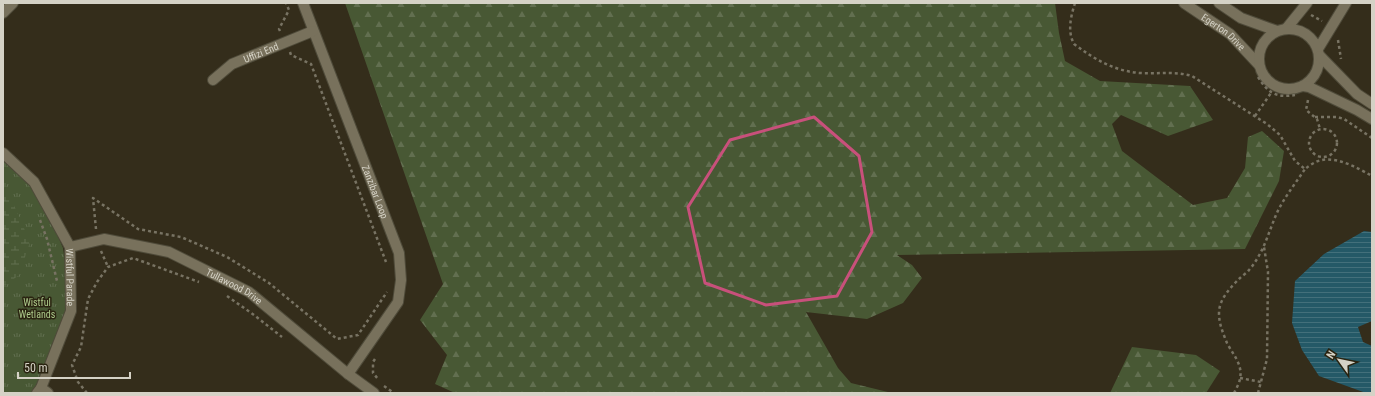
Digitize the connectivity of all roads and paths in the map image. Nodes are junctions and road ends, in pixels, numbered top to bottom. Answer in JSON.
{"nodes":[{"id":1,"x":12,"y":3,"type":"edge"},
{"id":2,"x":286,"y":3,"type":"edge"},
{"id":3,"x":303,"y":3,"type":"edge"},
{"id":4,"x":1075,"y":3,"type":"edge"},
{"id":5,"x":1184,"y":3,"type":"edge"},
{"id":6,"x":1219,"y":3,"type":"edge"},
{"id":7,"x":1346,"y":3,"type":"edge"},
{"id":8,"x":1305,"y":6,"type":"edge"},
{"id":9,"x":3,"y":13,"type":"edge"},
{"id":10,"x":1331,"y":27,"type":"junction"},
{"id":11,"x":1281,"y":30,"type":"junction"},
{"id":12,"x":313,"y":31,"type":"junction"},
{"id":13,"x":285,"y":42,"type":"junction"},
{"id":14,"x":1319,"y":52,"type":"junction"},
{"id":15,"x":1257,"y":68,"type":"junction"},
{"id":16,"x":1333,"y":70,"type":"junction"},
{"id":17,"x":213,"y":80,"type":"dead end"},
{"id":18,"x":1300,"y":90,"type":"junction"},
{"id":19,"x":1271,"y":92,"type":"junction"},
{"id":20,"x":1319,"y":92,"type":"junction"},
{"id":21,"x":1372,"y":104,"type":"edge"},
{"id":22,"x":1255,"y":116,"type":"junction"},
{"id":23,"x":1315,"y":117,"type":"junction"},
{"id":24,"x":1372,"y":119,"type":"edge"},
{"id":25,"x":1320,"y":129,"type":"junction"},
{"id":26,"x":1372,"y":138,"type":"edge"},
{"id":27,"x":3,"y":154,"type":"edge"},
{"id":28,"x":1326,"y":156,"type":"junction"},
{"id":29,"x":1328,"y":160,"type":"junction"},
{"id":30,"x":1305,"y":169,"type":"junction"},
{"id":31,"x":1372,"y":176,"type":"edge"},
{"id":32,"x":39,"y":219,"type":"dead end"},
{"id":33,"x":97,"y":241,"type":"junction"},
{"id":34,"x":1264,"y":246,"type":"junction"},
{"id":35,"x":70,"y":247,"type":"junction"},
{"id":36,"x":386,"y":263,"type":"dead end"},
{"id":37,"x":108,"y":267,"type":"junction"},
{"id":38,"x":203,"y":285,"type":"dead end"},
{"id":39,"x":388,"y":285,"type":"dead end"},
{"id":40,"x":58,"y":288,"type":"dead end"},
{"id":41,"x":224,"y":294,"type":"dead end"},
{"id":42,"x":358,"y":335,"type":"junction"},
{"id":43,"x":284,"y":339,"type":"dead end"},
{"id":44,"x":369,"y":343,"type":"junction"},
{"id":45,"x":348,"y":374,"type":"junction"},
{"id":46,"x":1240,"y":378,"type":"junction"},
{"id":47,"x":1261,"y":382,"type":"junction"},
{"id":48,"x":42,"y":391,"type":"edge"},
{"id":49,"x":87,"y":393,"type":"edge"},
{"id":50,"x":374,"y":393,"type":"edge"},
{"id":51,"x":394,"y":393,"type":"edge"},
{"id":52,"x":1234,"y":393,"type":"edge"},
{"id":53,"x":1258,"y":393,"type":"edge"}],
"edges":[{"from":1,"to":9,"type":"street"},
{"from":2,"to":13,"type":"path"},
{"from":3,"to":12,"type":"street","name":"Zanzibar Loop"},
{"from":4,"to":22,"type":"path"},
{"from":5,"to":15,"type":"street","name":"Egerton Drive"},
{"from":6,"to":11,"type":"street","name":"Egerton Drive"},
{"from":7,"to":10,"type":"street"},
{"from":8,"to":10,"type":"path"},
{"from":8,"to":11,"type":"street"},
{"from":10,"to":14,"type":"street"},
{"from":10,"to":16,"type":"path"},
{"from":11,"to":14,"type":"street"},
{"from":11,"to":15,"type":"street"},
{"from":12,"to":13,"type":"street","name":"Uffizi End"},
{"from":12,"to":44,"type":"street","name":"Zanzibar Loop"},
{"from":13,"to":17,"type":"street","name":"Uffizi End"},
{"from":13,"to":36,"type":"path"},
{"from":14,"to":16,"type":"street"},
{"from":14,"to":18,"type":"street"},
{"from":15,"to":18,"type":"street"},
{"from":15,"to":19,"type":"path"},
{"from":16,"to":21,"type":"street"},
{"from":18,"to":19,"type":"path"},
{"from":18,"to":20,"type":"street"},
{"from":19,"to":22,"type":"path"},
{"from":20,"to":23,"type":"path"},
{"from":20,"to":24,"type":"street"},
{"from":22,"to":30,"type":"path"},
{"from":23,"to":25,"type":"path"},
{"from":23,"to":26,"type":"path"},
{"from":25,"to":28,"type":"path"},
{"from":25,"to":28,"type":"path"},
{"from":27,"to":35,"type":"street","name":"Wistful Parade"},
{"from":28,"to":29,"type":"path"},
{"from":29,"to":30,"type":"path"},
{"from":29,"to":31,"type":"path"},
{"from":30,"to":34,"type":"path"},
{"from":32,"to":40,"type":"path"},
{"from":33,"to":35,"type":"street","name":"Tullawood Drive"},
{"from":33,"to":37,"type":"path"},
{"from":33,"to":42,"type":"path"},
{"from":33,"to":45,"type":"street","name":"Tullawood Drive"},
{"from":34,"to":46,"type":"path"},
{"from":34,"to":47,"type":"path"},
{"from":35,"to":48,"type":"street","name":"Wistful Parade"},
{"from":37,"to":38,"type":"path"},
{"from":37,"to":49,"type":"path"},
{"from":39,"to":42,"type":"path"},
{"from":41,"to":43,"type":"path"},
{"from":42,"to":44,"type":"path"},
{"from":44,"to":45,"type":"street","name":"Zanzibar Loop"},
{"from":44,"to":51,"type":"path"},
{"from":45,"to":50,"type":"street","name":"Tullawood Drive"},
{"from":46,"to":47,"type":"path"},
{"from":46,"to":52,"type":"path"},
{"from":47,"to":53,"type":"path"}]}
